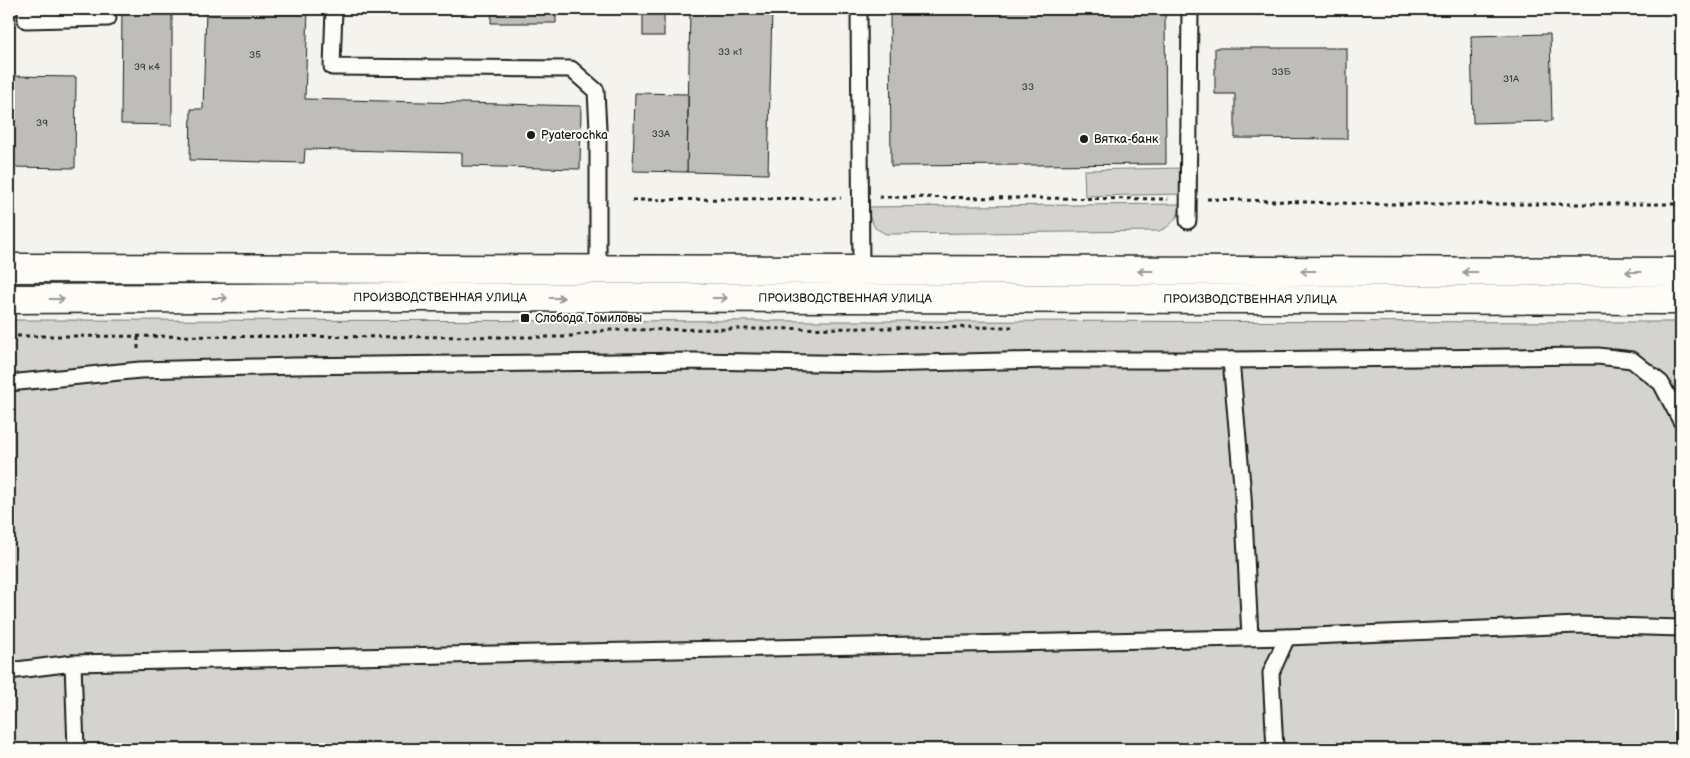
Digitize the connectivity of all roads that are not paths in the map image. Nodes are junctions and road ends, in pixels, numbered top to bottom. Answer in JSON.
{"nodes":[{"id":1,"x":26,"y":9,"type":"edge"},
{"id":2,"x":334,"y":9,"type":"edge"},
{"id":3,"x":859,"y":9,"type":"edge"},
{"id":4,"x":1190,"y":9,"type":"edge"},
{"id":5,"x":108,"y":18,"type":"dead end"},
{"id":6,"x":1188,"y":221,"type":"dead end"},
{"id":7,"x":9,"y":268,"type":"edge"},
{"id":8,"x":598,"y":270,"type":"junction"},
{"id":9,"x":861,"y":270,"type":"junction"},
{"id":10,"x":1681,"y":272,"type":"edge"},
{"id":11,"x":9,"y":299,"type":"edge"},
{"id":12,"x":1681,"y":300,"type":"edge"},
{"id":13,"x":1231,"y":360,"type":"junction"},
{"id":14,"x":9,"y":384,"type":"edge"},
{"id":15,"x":1681,"y":420,"type":"edge"},
{"id":16,"x":1681,"y":628,"type":"edge"},
{"id":17,"x":1250,"y":637,"type":"junction"},
{"id":18,"x":1287,"y":637,"type":"junction"},
{"id":19,"x":73,"y":663,"type":"junction"},
{"id":20,"x":9,"y":671,"type":"edge"},
{"id":21,"x":76,"y":749,"type":"edge"},
{"id":22,"x":1275,"y":749,"type":"edge"}],
"edges":[{"from":1,"to":5,"type":"lane"},
{"from":2,"to":8,"type":"lane"},
{"from":3,"to":9,"type":"lane"},
{"from":4,"to":6,"type":"lane"},
{"from":7,"to":8,"type":"highway"},
{"from":8,"to":9,"type":"highway"},
{"from":10,"to":9,"type":"highway","one_way":true},
{"from":11,"to":12,"type":"highway","name":"ПРОИЗВОДСТВЕННАЯ УЛИЦА","one_way":true},
{"from":13,"to":14,"type":"lane"},
{"from":13,"to":15,"type":"lane"},
{"from":13,"to":17,"type":"lane"},
{"from":16,"to":18,"type":"lane"},
{"from":17,"to":18,"type":"lane"},
{"from":17,"to":19,"type":"lane"},
{"from":18,"to":22,"type":"lane"},
{"from":19,"to":20,"type":"lane"},
{"from":19,"to":21,"type":"lane"}]}
